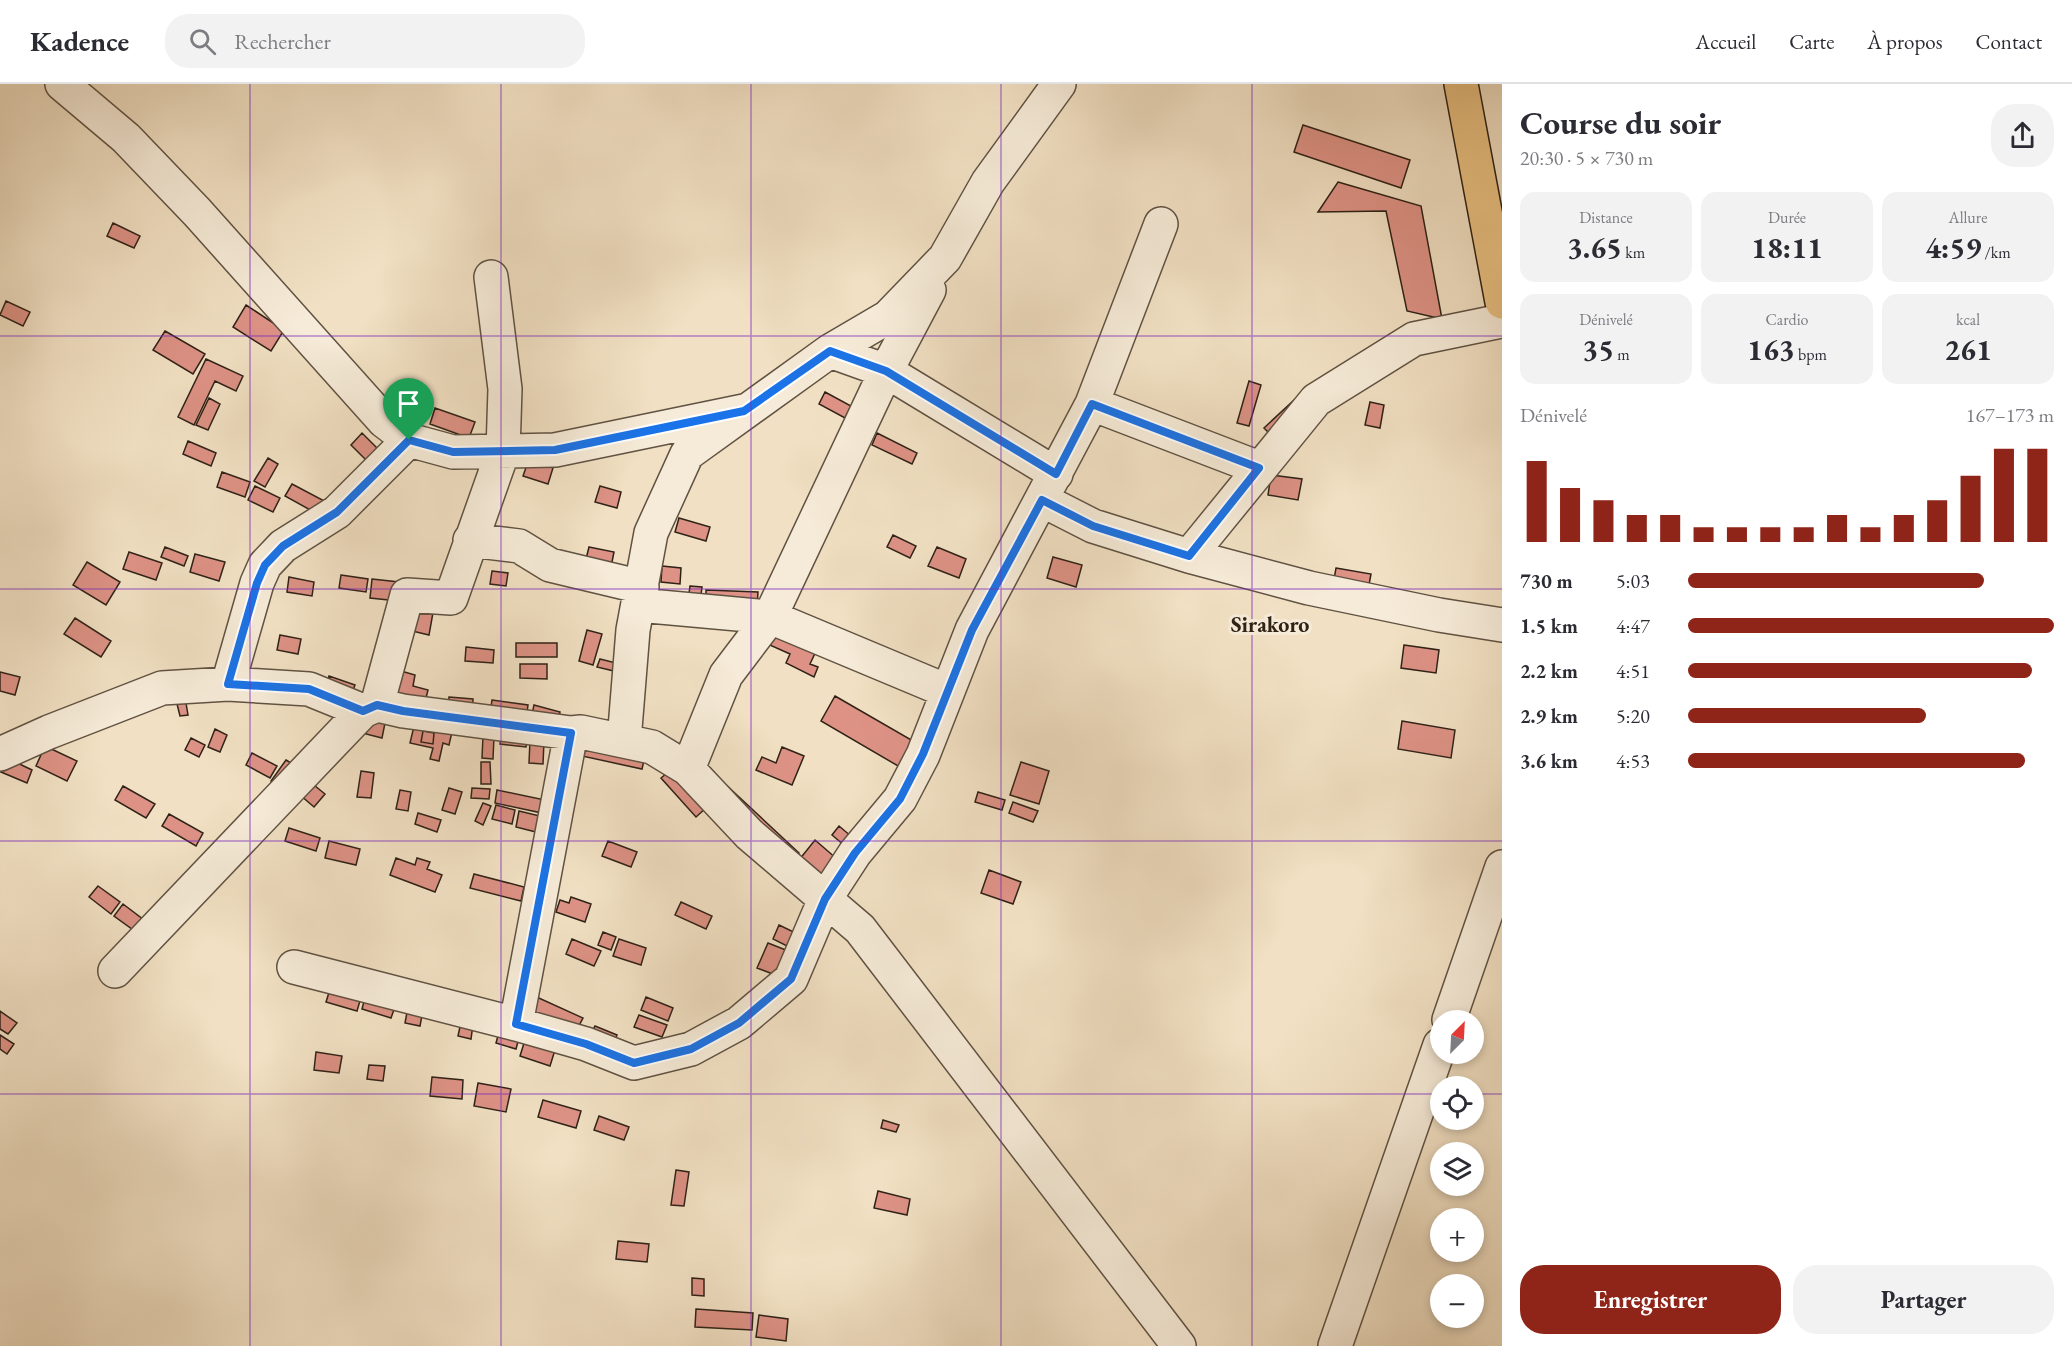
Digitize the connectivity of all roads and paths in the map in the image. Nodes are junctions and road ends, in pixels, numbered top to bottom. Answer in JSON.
{"nodes":[{"id":1,"x":62,"y":84,"type":"edge"},
{"id":2,"x":1059,"y":84,"type":"edge"},
{"id":3,"x":1461,"y":84,"type":"edge"},
{"id":4,"x":1161,"y":224,"type":"dead end"},
{"id":5,"x":945,"y":258,"type":"junction"},
{"id":6,"x":491,"y":277,"type":"dead end"},
{"id":7,"x":1502,"y":302,"type":"edge"},
{"id":8,"x":1502,"y":321,"type":"edge"},
{"id":9,"x":830,"y":351,"type":"junction"},
{"id":10,"x":886,"y":371,"type":"junction"},
{"id":11,"x":1092,"y":404,"type":"junction"},
{"id":12,"x":744,"y":411,"type":"junction"},
{"id":13,"x":409,"y":440,"type":"junction"},
{"id":14,"x":503,"y":451,"type":"junction"},
{"id":15,"x":1259,"y":468,"type":"junction"},
{"id":16,"x":1049,"y":487,"type":"junction"},
{"id":17,"x":470,"y":540,"type":"junction"},
{"id":18,"x":1189,"y":556,"type":"junction"},
{"id":19,"x":640,"y":596,"type":"junction"},
{"id":20,"x":770,"y":617,"type":"junction"},
{"id":21,"x":1502,"y":625,"type":"edge"},
{"id":22,"x":228,"y":684,"type":"junction"},
{"id":23,"x":947,"y":691,"type":"junction"},
{"id":24,"x":370,"y":708,"type":"junction"},
{"id":25,"x":571,"y":733,"type":"junction"},
{"id":26,"x":624,"y":741,"type":"junction"},
{"id":27,"x":0,"y":754,"type":"edge"},
{"id":28,"x":688,"y":769,"type":"junction"},
{"id":29,"x":1502,"y":867,"type":"edge"},
{"id":30,"x":825,"y":899,"type":"junction"},
{"id":31,"x":294,"y":967,"type":"dead end"},
{"id":32,"x":114,"y":970,"type":"dead end"},
{"id":33,"x":1452,"y":1010,"type":"edge"},
{"id":34,"x":516,"y":1024,"type":"junction"},
{"id":35,"x":1433,"y":1064,"type":"edge"},
{"id":36,"x":1179,"y":1346,"type":"edge"},
{"id":37,"x":1335,"y":1346,"type":"edge"}],
"edges":[{"from":1,"to":13,"type":"street"},
{"from":2,"to":5,"type":"street"},
{"from":3,"to":7,"type":"main road"},
{"from":4,"to":11,"type":"street"},
{"from":5,"to":9,"type":"street"},
{"from":5,"to":10,"type":"street"},
{"from":6,"to":14,"type":"street"},
{"from":8,"to":15,"type":"street"},
{"from":9,"to":10,"type":"street"},
{"from":9,"to":12,"type":"street"},
{"from":10,"to":16,"type":"street"},
{"from":10,"to":20,"type":"street"},
{"from":11,"to":15,"type":"street"},
{"from":11,"to":16,"type":"street"},
{"from":12,"to":14,"type":"street"},
{"from":12,"to":19,"type":"street"},
{"from":13,"to":14,"type":"street"},
{"from":13,"to":22,"type":"street"},
{"from":14,"to":17,"type":"street"},
{"from":15,"to":18,"type":"street"},
{"from":16,"to":18,"type":"street"},
{"from":16,"to":23,"type":"street"},
{"from":17,"to":19,"type":"street"},
{"from":17,"to":24,"type":"street"},
{"from":18,"to":21,"type":"street"},
{"from":19,"to":20,"type":"street"},
{"from":19,"to":26,"type":"street"},
{"from":20,"to":23,"type":"street"},
{"from":20,"to":28,"type":"street"},
{"from":22,"to":24,"type":"street"},
{"from":22,"to":27,"type":"street"},
{"from":23,"to":30,"type":"street"},
{"from":24,"to":25,"type":"street"},
{"from":24,"to":32,"type":"street"},
{"from":25,"to":26,"type":"street"},
{"from":25,"to":34,"type":"street"},
{"from":26,"to":28,"type":"street"},
{"from":28,"to":30,"type":"street"},
{"from":29,"to":33,"type":"street"},
{"from":30,"to":34,"type":"street"},
{"from":30,"to":36,"type":"street"},
{"from":31,"to":34,"type":"street"},
{"from":35,"to":37,"type":"street"}]}
